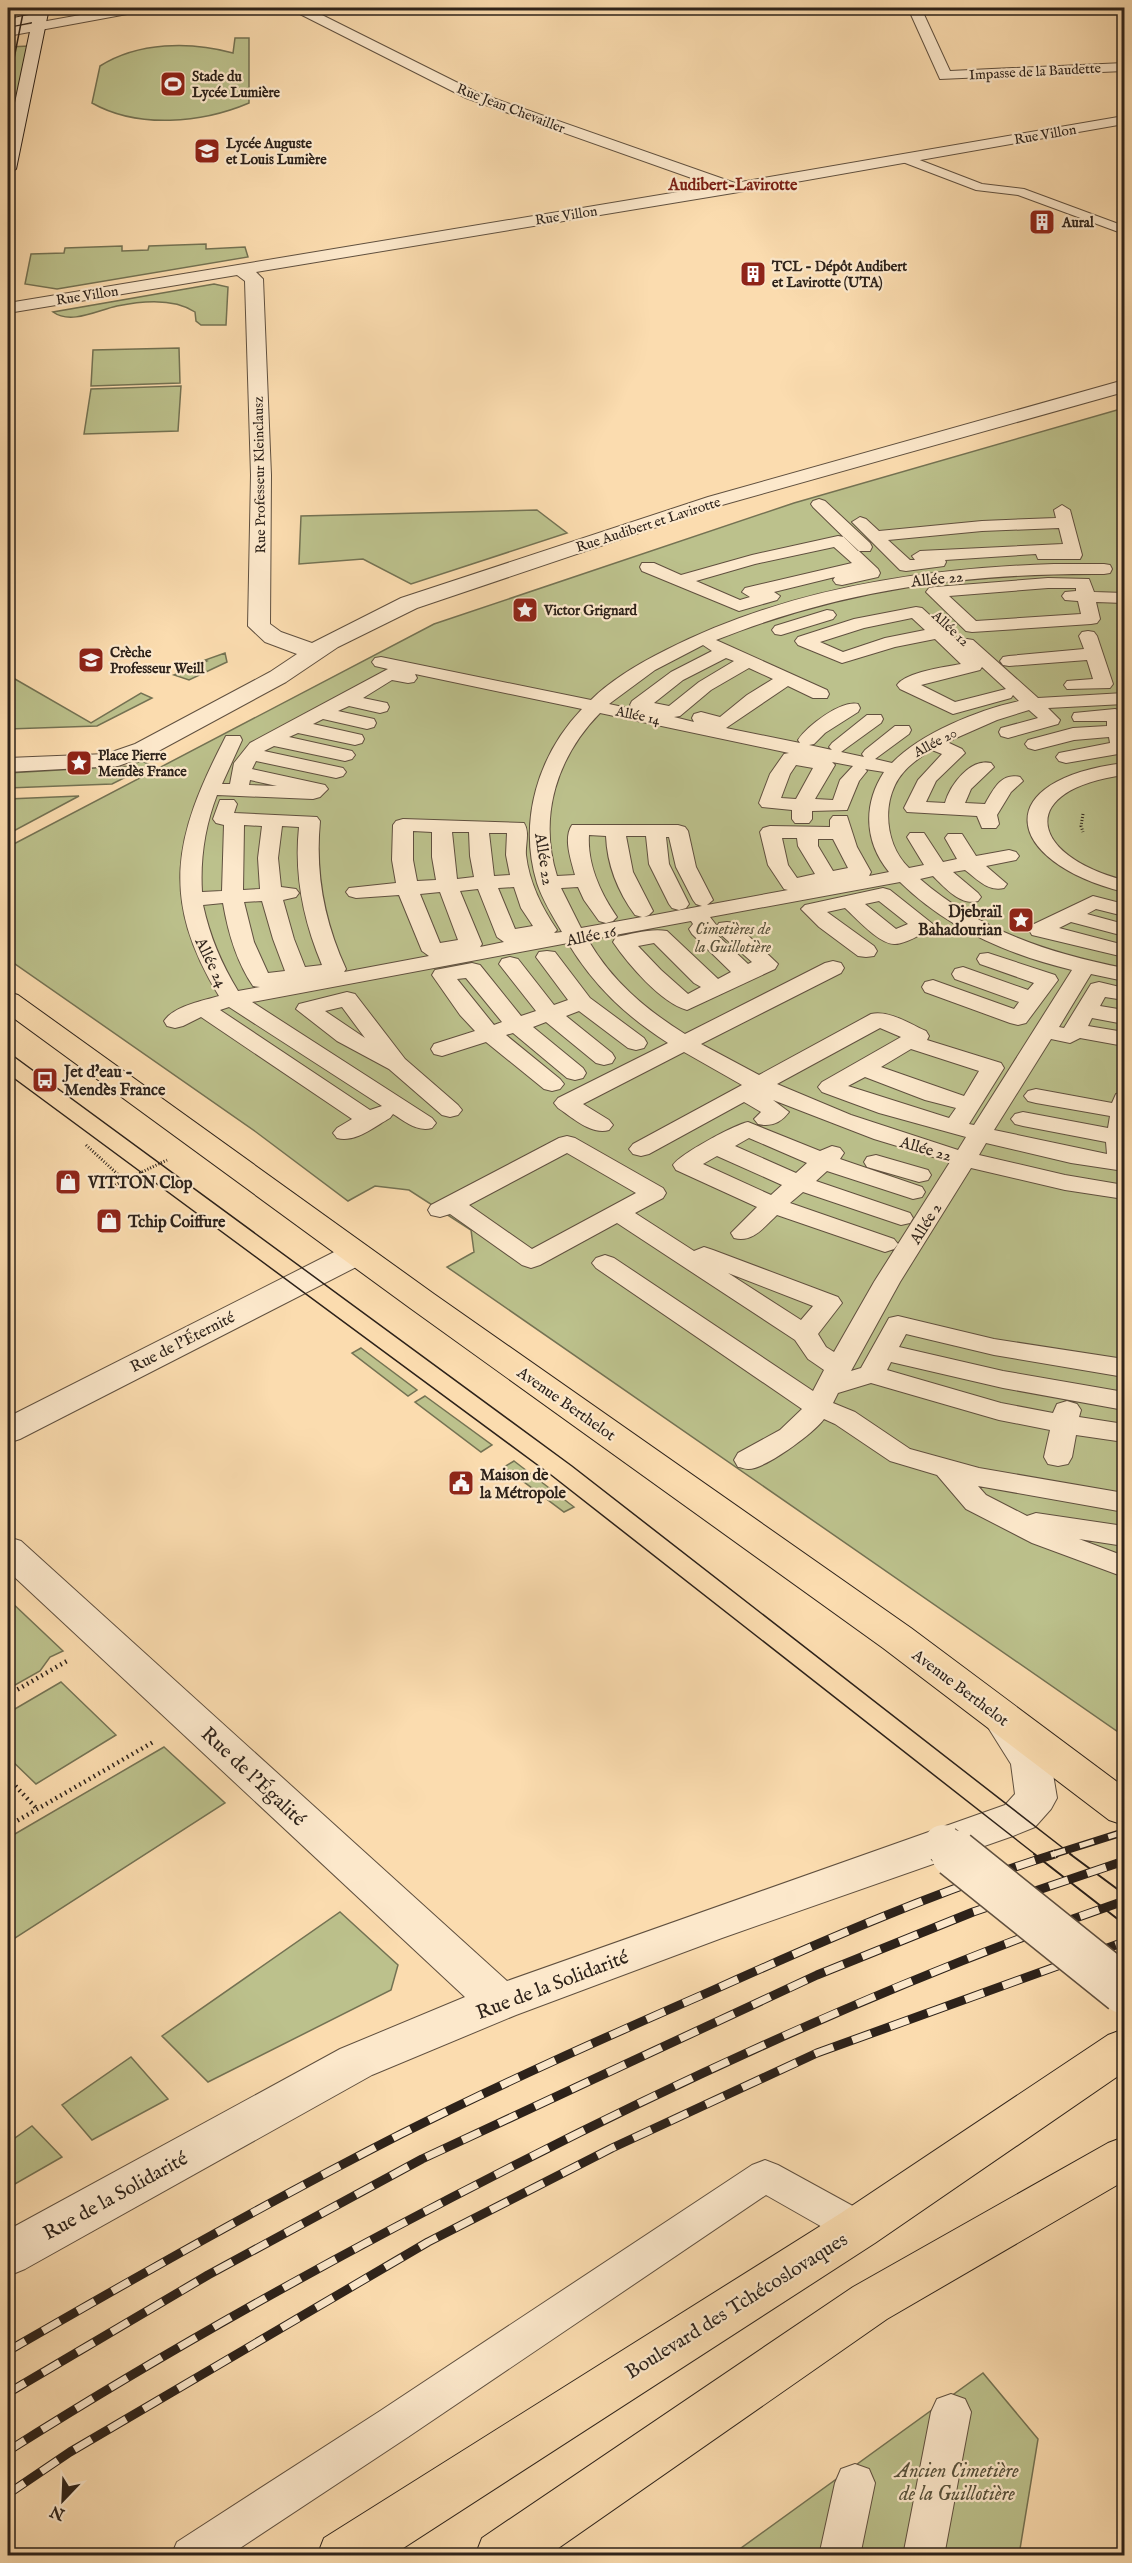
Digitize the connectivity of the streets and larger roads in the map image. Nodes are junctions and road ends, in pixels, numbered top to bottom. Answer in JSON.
{"nodes":[{"id":1,"x":101,"y":8,"type":"edge"},
{"id":2,"x":138,"y":8,"type":"edge"},
{"id":3,"x":299,"y":8,"type":"edge"},
{"id":4,"x":914,"y":8,"type":"edge"},
{"id":5,"x":40,"y":17,"type":"edge"},
{"id":6,"x":8,"y":23,"type":"edge"},
{"id":7,"x":8,"y":32,"type":"edge"},
{"id":8,"x":1125,"y":67,"type":"edge"},
{"id":9,"x":1125,"y":120,"type":"edge"},
{"id":10,"x":8,"y":169,"type":"edge"},
{"id":11,"x":733,"y":188,"type":"junction"},
{"id":12,"x":240,"y":269,"type":"junction"},
{"id":13,"x":8,"y":308,"type":"edge"},
{"id":14,"x":1125,"y":386,"type":"edge"},
{"id":15,"x":314,"y":652,"type":"junction"},
{"id":16,"x":195,"y":720,"type":"junction"},
{"id":17,"x":8,"y":748,"type":"edge"},
{"id":18,"x":8,"y":765,"type":"edge"},
{"id":19,"x":8,"y":1001,"type":"edge"},
{"id":20,"x":356,"y":1254,"type":"junction"},
{"id":21,"x":8,"y":1431,"type":"edge"},
{"id":22,"x":8,"y":1550,"type":"edge"},
{"id":23,"x":1002,"y":1719,"type":"junction"},
{"id":24,"x":1121,"y":1806,"type":"edge"},
{"id":25,"x":943,"y":1844,"type":"junction"},
{"id":26,"x":1125,"y":1990,"type":"edge"},
{"id":27,"x":500,"y":2002,"type":"junction"},
{"id":28,"x":1125,"y":2048,"type":"edge"},
{"id":29,"x":1125,"y":2157,"type":"edge"},
{"id":30,"x":8,"y":2254,"type":"edge"},
{"id":31,"x":343,"y":2556,"type":"edge"},
{"id":32,"x":501,"y":2556,"type":"edge"}],
"edges":[{"from":1,"to":5,"type":"street"},
{"from":2,"to":5,"type":"street"},
{"from":3,"to":11,"type":"street","name":"Rue Jean Chevailler"},
{"from":4,"to":8,"type":"street","name":"Impasse de la Baudette"},
{"from":5,"to":6,"type":"street"},
{"from":5,"to":7,"type":"street"},
{"from":5,"to":10,"type":"street"},
{"from":9,"to":11,"type":"street","name":"Rue Villon"},
{"from":11,"to":12,"type":"street","name":"Rue Villon"},
{"from":12,"to":13,"type":"street","name":"Rue Villon"},
{"from":12,"to":15,"type":"street","name":"Rue Professeur Kleinclausz"},
{"from":14,"to":15,"type":"street","name":"Rue Audibert et Lavirotte"},
{"from":15,"to":16,"type":"street","name":"Rue Audibert et Lavirotte"},
{"from":16,"to":17,"type":"street","name":"Rue Audibert et Lavirotte"},
{"from":16,"to":18,"type":"street","name":"Rue Audibert et Lavirotte"},
{"from":19,"to":20,"type":"main road","name":"Avenue Berthelot"},
{"from":20,"to":21,"type":"street","name":"Rue de l'Éternité"},
{"from":20,"to":23,"type":"main road","name":"Avenue Berthelot"},
{"from":22,"to":27,"type":"street","name":"Rue de l'Égalité"},
{"from":23,"to":24,"type":"main road","name":"Avenue Berthelot"},
{"from":23,"to":25,"type":"street","name":"Rue de la Solidarité"},
{"from":25,"to":26,"type":"street","bridge":true},
{"from":25,"to":27,"type":"street","name":"Rue de la Solidarité"},
{"from":27,"to":30,"type":"street","name":"Rue de la Solidarité"},
{"from":28,"to":31,"type":"main road","name":"Boulevard des Tchécoslovaques"},
{"from":29,"to":32,"type":"main road"}]}
